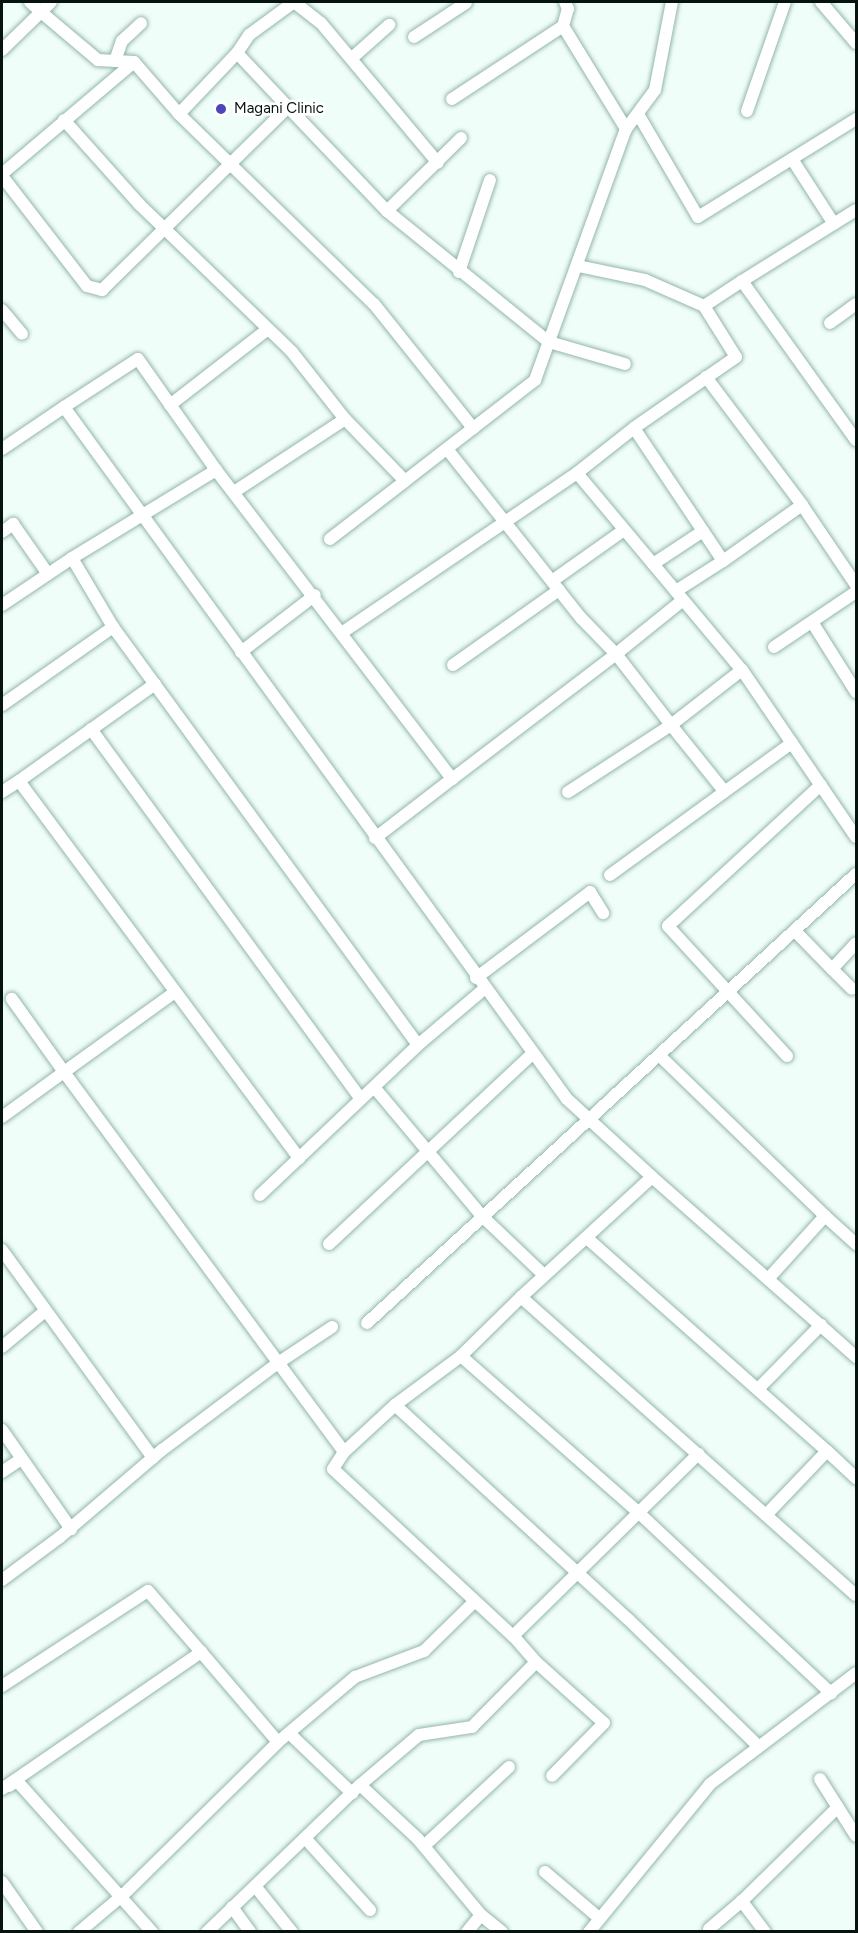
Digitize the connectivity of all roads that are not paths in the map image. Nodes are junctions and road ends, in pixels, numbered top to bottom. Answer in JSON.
{"nodes":[{"id":1,"x":30,"y":2,"type":"edge"},
{"id":2,"x":51,"y":2,"type":"edge"},
{"id":3,"x":294,"y":2,"type":"edge"},
{"id":4,"x":467,"y":2,"type":"edge"},
{"id":5,"x":565,"y":2,"type":"edge"},
{"id":6,"x":672,"y":2,"type":"edge"},
{"id":7,"x":785,"y":2,"type":"edge"},
{"id":8,"x":821,"y":2,"type":"edge"},
{"id":9,"x":41,"y":12,"type":"junction"},
{"id":10,"x":141,"y":23,"type":"dead end"},
{"id":11,"x":389,"y":25,"type":"dead end"},
{"id":12,"x":563,"y":26,"type":"junction"},
{"id":13,"x":414,"y":37,"type":"dead end"},
{"id":14,"x":856,"y":43,"type":"edge"},
{"id":15,"x":2,"y":50,"type":"edge"},
{"id":16,"x":237,"y":53,"type":"junction"},
{"id":17,"x":352,"y":58,"type":"junction"},
{"id":18,"x":115,"y":61,"type":"junction"},
{"id":19,"x":134,"y":62,"type":"junction"},
{"id":20,"x":452,"y":99,"type":"dead end"},
{"id":21,"x":288,"y":107,"type":"junction"},
{"id":22,"x":747,"y":111,"type":"dead end"},
{"id":23,"x":179,"y":114,"type":"junction"},
{"id":24,"x":638,"y":114,"type":"junction"},
{"id":25,"x":64,"y":120,"type":"junction"},
{"id":26,"x":856,"y":120,"type":"edge"},
{"id":27,"x":626,"y":129,"type":"junction"},
{"id":28,"x":461,"y":138,"type":"dead end"},
{"id":29,"x":792,"y":159,"type":"junction"},
{"id":30,"x":438,"y":163,"type":"junction"},
{"id":31,"x":230,"y":165,"type":"junction"},
{"id":32,"x":2,"y":175,"type":"edge"},
{"id":33,"x":490,"y":180,"type":"dead end"},
{"id":34,"x":856,"y":210,"type":"edge"},
{"id":35,"x":387,"y":211,"type":"junction"},
{"id":36,"x":834,"y":224,"type":"junction"},
{"id":37,"x":164,"y":229,"type":"junction"},
{"id":38,"x":578,"y":266,"type":"junction"},
{"id":39,"x":459,"y":272,"type":"junction"},
{"id":40,"x":742,"y":281,"type":"junction"},
{"id":41,"x":856,"y":304,"type":"edge"},
{"id":42,"x":704,"y":306,"type":"junction"},
{"id":43,"x":2,"y":310,"type":"edge"},
{"id":44,"x":830,"y":322,"type":"dead end"},
{"id":45,"x":268,"y":329,"type":"junction"},
{"id":46,"x":22,"y":334,"type":"dead end"},
{"id":47,"x":549,"y":342,"type":"junction"},
{"id":48,"x":625,"y":364,"type":"dead end"},
{"id":49,"x":706,"y":377,"type":"junction"},
{"id":50,"x":170,"y":405,"type":"junction"},
{"id":51,"x":64,"y":407,"type":"junction"},
{"id":52,"x":345,"y":419,"type":"junction"},
{"id":53,"x":473,"y":428,"type":"junction"},
{"id":54,"x":634,"y":428,"type":"junction"},
{"id":55,"x":856,"y":440,"type":"edge"},
{"id":56,"x":2,"y":447,"type":"edge"},
{"id":57,"x":447,"y":449,"type":"junction"},
{"id":58,"x":216,"y":470,"type":"junction"},
{"id":59,"x":577,"y":473,"type":"junction"},
{"id":60,"x":405,"y":481,"type":"junction"},
{"id":61,"x":234,"y":492,"type":"junction"},
{"id":62,"x":801,"y":505,"type":"junction"},
{"id":63,"x":143,"y":517,"type":"junction"},
{"id":64,"x":506,"y":523,"type":"junction"},
{"id":65,"x":624,"y":530,"type":"junction"},
{"id":66,"x":703,"y":531,"type":"junction"},
{"id":67,"x":2,"y":532,"type":"edge"},
{"id":68,"x":330,"y":539,"type":"dead end"},
{"id":69,"x":72,"y":558,"type":"junction"},
{"id":70,"x":723,"y":561,"type":"junction"},
{"id":71,"x":653,"y":564,"type":"junction"},
{"id":72,"x":48,"y":574,"type":"junction"},
{"id":73,"x":856,"y":585,"type":"edge"},
{"id":74,"x":556,"y":586,"type":"junction"},
{"id":75,"x":856,"y":592,"type":"edge"},
{"id":76,"x":315,"y":595,"type":"junction"},
{"id":77,"x":680,"y":595,"type":"junction"},
{"id":78,"x":2,"y":605,"type":"edge"},
{"id":79,"x":812,"y":622,"type":"junction"},
{"id":80,"x":113,"y":627,"type":"junction"},
{"id":81,"x":343,"y":632,"type":"junction"},
{"id":82,"x":774,"y":647,"type":"dead end"},
{"id":83,"x":241,"y":652,"type":"junction"},
{"id":84,"x":616,"y":654,"type":"junction"},
{"id":85,"x":453,"y":665,"type":"dead end"},
{"id":86,"x":742,"y":670,"type":"junction"},
{"id":87,"x":155,"y":684,"type":"junction"},
{"id":88,"x":856,"y":692,"type":"edge"},
{"id":89,"x":2,"y":705,"type":"edge"},
{"id":90,"x":671,"y":725,"type":"junction"},
{"id":91,"x":91,"y":729,"type":"junction"},
{"id":92,"x":792,"y":743,"type":"junction"},
{"id":93,"x":452,"y":779,"type":"junction"},
{"id":94,"x":19,"y":781,"type":"junction"},
{"id":95,"x":821,"y":785,"type":"junction"},
{"id":96,"x":724,"y":791,"type":"junction"},
{"id":97,"x":2,"y":792,"type":"edge"},
{"id":98,"x":568,"y":792,"type":"dead end"},
{"id":99,"x":856,"y":837,"type":"edge"},
{"id":100,"x":375,"y":838,"type":"junction"},
{"id":101,"x":856,"y":874,"type":"edge"},
{"id":102,"x":610,"y":875,"type":"dead end"},
{"id":103,"x":603,"y":913,"type":"dead end"},
{"id":104,"x":795,"y":931,"type":"junction"},
{"id":105,"x":856,"y":943,"type":"edge"},
{"id":106,"x":831,"y":969,"type":"junction"},
{"id":107,"x":476,"y":978,"type":"junction"},
{"id":108,"x":484,"y":989,"type":"junction"},
{"id":109,"x":852,"y":989,"type":"dead end"},
{"id":110,"x":175,"y":992,"type":"junction"},
{"id":111,"x":728,"y":994,"type":"junction"},
{"id":112,"x":12,"y":999,"type":"dead end"},
{"id":113,"x":418,"y":1045,"type":"junction"},
{"id":114,"x":532,"y":1053,"type":"junction"},
{"id":115,"x":660,"y":1056,"type":"junction"},
{"id":116,"x":787,"y":1056,"type":"dead end"},
{"id":117,"x":64,"y":1072,"type":"junction"},
{"id":118,"x":374,"y":1087,"type":"junction"},
{"id":119,"x":361,"y":1099,"type":"junction"},
{"id":120,"x":2,"y":1117,"type":"edge"},
{"id":121,"x":590,"y":1120,"type":"junction"},
{"id":122,"x":428,"y":1150,"type":"junction"},
{"id":123,"x":299,"y":1158,"type":"junction"},
{"id":124,"x":652,"y":1178,"type":"junction"},
{"id":125,"x":260,"y":1195,"type":"dead end"},
{"id":126,"x":482,"y":1216,"type":"junction"},
{"id":127,"x":825,"y":1216,"type":"junction"},
{"id":128,"x":588,"y":1239,"type":"junction"},
{"id":129,"x":329,"y":1244,"type":"dead end"},
{"id":130,"x":856,"y":1244,"type":"edge"},
{"id":131,"x":2,"y":1251,"type":"edge"},
{"id":132,"x":544,"y":1275,"type":"junction"},
{"id":133,"x":768,"y":1279,"type":"junction"},
{"id":134,"x":521,"y":1297,"type":"junction"},
{"id":135,"x":45,"y":1311,"type":"junction"},
{"id":136,"x":367,"y":1323,"type":"dead end"},
{"id":137,"x":821,"y":1325,"type":"junction"},
{"id":138,"x":332,"y":1327,"type":"dead end"},
{"id":139,"x":2,"y":1347,"type":"edge"},
{"id":140,"x":461,"y":1356,"type":"junction"},
{"id":141,"x":856,"y":1357,"type":"edge"},
{"id":142,"x":278,"y":1362,"type":"junction"},
{"id":143,"x":758,"y":1389,"type":"junction"},
{"id":144,"x":395,"y":1405,"type":"junction"},
{"id":145,"x":2,"y":1430,"type":"edge"},
{"id":146,"x":827,"y":1450,"type":"junction"},
{"id":147,"x":344,"y":1452,"type":"junction"},
{"id":148,"x":698,"y":1454,"type":"junction"},
{"id":149,"x":153,"y":1458,"type":"junction"},
{"id":150,"x":21,"y":1459,"type":"junction"},
{"id":151,"x":2,"y":1472,"type":"edge"},
{"id":152,"x":856,"y":1478,"type":"edge"},
{"id":153,"x":638,"y":1512,"type":"junction"},
{"id":154,"x":766,"y":1515,"type":"junction"},
{"id":155,"x":71,"y":1528,"type":"junction"},
{"id":156,"x":576,"y":1571,"type":"junction"},
{"id":157,"x":2,"y":1580,"type":"edge"},
{"id":158,"x":856,"y":1595,"type":"edge"},
{"id":159,"x":473,"y":1603,"type":"junction"},
{"id":160,"x":513,"y":1636,"type":"junction"},
{"id":161,"x":201,"y":1653,"type":"junction"},
{"id":162,"x":536,"y":1662,"type":"junction"},
{"id":163,"x":856,"y":1673,"type":"edge"},
{"id":164,"x":2,"y":1686,"type":"edge"},
{"id":165,"x":831,"y":1693,"type":"junction"},
{"id":166,"x":290,"y":1734,"type":"junction"},
{"id":167,"x":278,"y":1742,"type":"junction"},
{"id":168,"x":758,"y":1746,"type":"junction"},
{"id":169,"x":509,"y":1767,"type":"dead end"},
{"id":170,"x":552,"y":1776,"type":"dead end"},
{"id":171,"x":820,"y":1779,"type":"dead end"},
{"id":172,"x":356,"y":1789,"type":"junction"},
{"id":173,"x":2,"y":1790,"type":"edge"},
{"id":174,"x":838,"y":1807,"type":"junction"},
{"id":175,"x":856,"y":1836,"type":"edge"},
{"id":176,"x":305,"y":1838,"type":"junction"},
{"id":177,"x":424,"y":1846,"type":"junction"},
{"id":178,"x":545,"y":1872,"type":"dead end"},
{"id":179,"x":2,"y":1882,"type":"edge"},
{"id":180,"x":255,"y":1886,"type":"junction"},
{"id":181,"x":123,"y":1895,"type":"junction"},
{"id":182,"x":742,"y":1901,"type":"junction"},
{"id":183,"x":232,"y":1907,"type":"junction"},
{"id":184,"x":370,"y":1910,"type":"dead end"},
{"id":185,"x":481,"y":1915,"type":"junction"},
{"id":186,"x":595,"y":1927,"type":"edge"},
{"id":187,"x":709,"y":1929,"type":"dead end"},
{"id":188,"x":37,"y":1932,"type":"edge"},
{"id":189,"x":79,"y":1932,"type":"edge"},
{"id":190,"x":152,"y":1932,"type":"edge"},
{"id":191,"x":207,"y":1932,"type":"edge"},
{"id":192,"x":250,"y":1932,"type":"edge"},
{"id":193,"x":292,"y":1932,"type":"edge"},
{"id":194,"x":467,"y":1932,"type":"edge"},
{"id":195,"x":502,"y":1932,"type":"edge"},
{"id":196,"x":765,"y":1932,"type":"edge"}],
"edges":[{"from":1,"to":9,"type":"street"},
{"from":2,"to":9,"type":"street"},
{"from":3,"to":16,"type":"street"},
{"from":3,"to":17,"type":"street"},
{"from":4,"to":13,"type":"street"},
{"from":5,"to":12,"type":"street"},
{"from":6,"to":24,"type":"street"},
{"from":7,"to":22,"type":"street"},
{"from":8,"to":14,"type":"street"},
{"from":9,"to":15,"type":"street"},
{"from":9,"to":18,"type":"street"},
{"from":10,"to":18,"type":"street"},
{"from":11,"to":17,"type":"street"},
{"from":12,"to":20,"type":"street"},
{"from":12,"to":27,"type":"street"},
{"from":16,"to":21,"type":"street"},
{"from":16,"to":23,"type":"street"},
{"from":17,"to":30,"type":"street"},
{"from":18,"to":19,"type":"street"},
{"from":19,"to":23,"type":"street"},
{"from":19,"to":25,"type":"street"},
{"from":21,"to":31,"type":"street"},
{"from":21,"to":35,"type":"street"},
{"from":23,"to":31,"type":"street"},
{"from":24,"to":27,"type":"street"},
{"from":24,"to":29,"type":"street"},
{"from":25,"to":32,"type":"street"},
{"from":25,"to":37,"type":"street"},
{"from":26,"to":29,"type":"street"},
{"from":27,"to":38,"type":"street"},
{"from":28,"to":30,"type":"street"},
{"from":29,"to":36,"type":"street"},
{"from":30,"to":35,"type":"street"},
{"from":31,"to":37,"type":"street"},
{"from":31,"to":53,"type":"street"},
{"from":32,"to":37,"type":"street"},
{"from":33,"to":39,"type":"street"},
{"from":34,"to":36,"type":"street"},
{"from":35,"to":39,"type":"street"},
{"from":36,"to":40,"type":"street"},
{"from":37,"to":45,"type":"street"},
{"from":38,"to":42,"type":"street"},
{"from":38,"to":47,"type":"street"},
{"from":39,"to":47,"type":"street"},
{"from":40,"to":42,"type":"street"},
{"from":40,"to":55,"type":"street"},
{"from":41,"to":44,"type":"street"},
{"from":42,"to":49,"type":"street"},
{"from":43,"to":46,"type":"street"},
{"from":45,"to":50,"type":"street"},
{"from":45,"to":52,"type":"street"},
{"from":47,"to":48,"type":"street"},
{"from":47,"to":53,"type":"street"},
{"from":49,"to":54,"type":"street"},
{"from":49,"to":62,"type":"street"},
{"from":50,"to":51,"type":"street"},
{"from":50,"to":58,"type":"street"},
{"from":51,"to":56,"type":"street"},
{"from":51,"to":63,"type":"street"},
{"from":52,"to":60,"type":"street"},
{"from":52,"to":61,"type":"street"},
{"from":53,"to":57,"type":"street"},
{"from":54,"to":59,"type":"street"},
{"from":54,"to":66,"type":"street"},
{"from":57,"to":60,"type":"street"},
{"from":57,"to":64,"type":"street"},
{"from":58,"to":61,"type":"street"},
{"from":58,"to":63,"type":"street"},
{"from":59,"to":64,"type":"street"},
{"from":59,"to":65,"type":"street"},
{"from":60,"to":68,"type":"street"},
{"from":61,"to":76,"type":"street"},
{"from":62,"to":70,"type":"street"},
{"from":62,"to":73,"type":"street"},
{"from":63,"to":69,"type":"street"},
{"from":63,"to":83,"type":"street"},
{"from":64,"to":74,"type":"street"},
{"from":64,"to":81,"type":"street"},
{"from":65,"to":71,"type":"street"},
{"from":65,"to":74,"type":"street"},
{"from":66,"to":70,"type":"street"},
{"from":66,"to":71,"type":"street"},
{"from":67,"to":72,"type":"street"},
{"from":69,"to":72,"type":"street"},
{"from":69,"to":80,"type":"street"},
{"from":70,"to":77,"type":"street"},
{"from":71,"to":77,"type":"street"},
{"from":72,"to":78,"type":"street"},
{"from":74,"to":84,"type":"street"},
{"from":74,"to":85,"type":"street"},
{"from":75,"to":79,"type":"street"},
{"from":76,"to":81,"type":"street"},
{"from":76,"to":83,"type":"street"},
{"from":77,"to":84,"type":"street"},
{"from":77,"to":86,"type":"street"},
{"from":79,"to":82,"type":"street"},
{"from":79,"to":88,"type":"street"},
{"from":80,"to":87,"type":"street"},
{"from":80,"to":89,"type":"street"},
{"from":81,"to":93,"type":"street"},
{"from":83,"to":100,"type":"street"},
{"from":84,"to":90,"type":"street"},
{"from":84,"to":93,"type":"street"},
{"from":86,"to":90,"type":"street"},
{"from":86,"to":92,"type":"street"},
{"from":87,"to":91,"type":"street"},
{"from":87,"to":113,"type":"street"},
{"from":90,"to":96,"type":"street"},
{"from":90,"to":98,"type":"street"},
{"from":91,"to":94,"type":"street"},
{"from":91,"to":119,"type":"street"},
{"from":92,"to":95,"type":"street"},
{"from":92,"to":96,"type":"street"},
{"from":93,"to":100,"type":"street"},
{"from":94,"to":97,"type":"street"},
{"from":94,"to":110,"type":"street"},
{"from":95,"to":99,"type":"street"},
{"from":95,"to":111,"type":"street"},
{"from":96,"to":102,"type":"street"},
{"from":100,"to":107,"type":"street"},
{"from":101,"to":104,"type":"street"},
{"from":103,"to":107,"type":"street"},
{"from":104,"to":106,"type":"street"},
{"from":104,"to":111,"type":"street"},
{"from":105,"to":106,"type":"street"},
{"from":106,"to":109,"type":"street"},
{"from":107,"to":108,"type":"street"},
{"from":108,"to":113,"type":"street"},
{"from":108,"to":114,"type":"street"},
{"from":110,"to":117,"type":"street"},
{"from":110,"to":123,"type":"street"},
{"from":111,"to":115,"type":"street"},
{"from":111,"to":116,"type":"street"},
{"from":112,"to":117,"type":"street"},
{"from":113,"to":118,"type":"street"},
{"from":114,"to":121,"type":"street"},
{"from":114,"to":122,"type":"street"},
{"from":115,"to":121,"type":"street"},
{"from":115,"to":127,"type":"street"},
{"from":117,"to":120,"type":"street"},
{"from":117,"to":142,"type":"street"},
{"from":118,"to":119,"type":"street"},
{"from":118,"to":122,"type":"street"},
{"from":119,"to":123,"type":"street"},
{"from":121,"to":124,"type":"street"},
{"from":121,"to":126,"type":"street"},
{"from":122,"to":126,"type":"street"},
{"from":122,"to":129,"type":"street"},
{"from":123,"to":125,"type":"street"},
{"from":124,"to":128,"type":"street"},
{"from":124,"to":133,"type":"street"},
{"from":126,"to":132,"type":"street"},
{"from":126,"to":136,"type":"street"},
{"from":127,"to":130,"type":"street"},
{"from":127,"to":133,"type":"street"},
{"from":128,"to":132,"type":"street"},
{"from":128,"to":143,"type":"street"},
{"from":131,"to":135,"type":"street"},
{"from":132,"to":134,"type":"street"},
{"from":133,"to":137,"type":"street"},
{"from":134,"to":140,"type":"street"},
{"from":134,"to":148,"type":"street"},
{"from":135,"to":139,"type":"street"},
{"from":135,"to":149,"type":"street"},
{"from":137,"to":141,"type":"street"},
{"from":137,"to":143,"type":"street"},
{"from":138,"to":142,"type":"street"},
{"from":140,"to":144,"type":"street"},
{"from":140,"to":153,"type":"street"},
{"from":142,"to":147,"type":"street"},
{"from":142,"to":149,"type":"street"},
{"from":143,"to":146,"type":"street"},
{"from":144,"to":147,"type":"street"},
{"from":144,"to":156,"type":"street"},
{"from":145,"to":150,"type":"street"},
{"from":146,"to":152,"type":"street"},
{"from":146,"to":154,"type":"street"},
{"from":147,"to":159,"type":"street"},
{"from":148,"to":153,"type":"street"},
{"from":148,"to":154,"type":"street"},
{"from":149,"to":155,"type":"street"},
{"from":150,"to":151,"type":"street"},
{"from":150,"to":155,"type":"street"},
{"from":153,"to":156,"type":"street"},
{"from":153,"to":165,"type":"street"},
{"from":154,"to":158,"type":"street"},
{"from":155,"to":157,"type":"street"},
{"from":156,"to":160,"type":"street"},
{"from":156,"to":168,"type":"street"},
{"from":159,"to":160,"type":"street"},
{"from":159,"to":166,"type":"street"},
{"from":160,"to":162,"type":"street"},
{"from":161,"to":164,"type":"street"},
{"from":161,"to":167,"type":"street"},
{"from":161,"to":173,"type":"street"},
{"from":162,"to":170,"type":"street"},
{"from":162,"to":172,"type":"street"},
{"from":163,"to":165,"type":"street"},
{"from":165,"to":168,"type":"street"},
{"from":166,"to":167,"type":"street"},
{"from":166,"to":172,"type":"street"},
{"from":167,"to":181,"type":"street"},
{"from":168,"to":186,"type":"street"},
{"from":169,"to":177,"type":"street"},
{"from":171,"to":174,"type":"street"},
{"from":172,"to":176,"type":"street"},
{"from":172,"to":177,"type":"street"},
{"from":173,"to":181,"type":"street"},
{"from":174,"to":175,"type":"street"},
{"from":174,"to":182,"type":"street"},
{"from":176,"to":180,"type":"street"},
{"from":176,"to":184,"type":"street"},
{"from":177,"to":185,"type":"street"},
{"from":178,"to":186,"type":"street"},
{"from":179,"to":188,"type":"street"},
{"from":180,"to":183,"type":"street"},
{"from":180,"to":193,"type":"street"},
{"from":181,"to":189,"type":"street"},
{"from":181,"to":190,"type":"street"},
{"from":182,"to":187,"type":"street"},
{"from":182,"to":196,"type":"street"},
{"from":183,"to":191,"type":"street"},
{"from":183,"to":192,"type":"street"},
{"from":185,"to":194,"type":"street"},
{"from":185,"to":195,"type":"street"}]}
